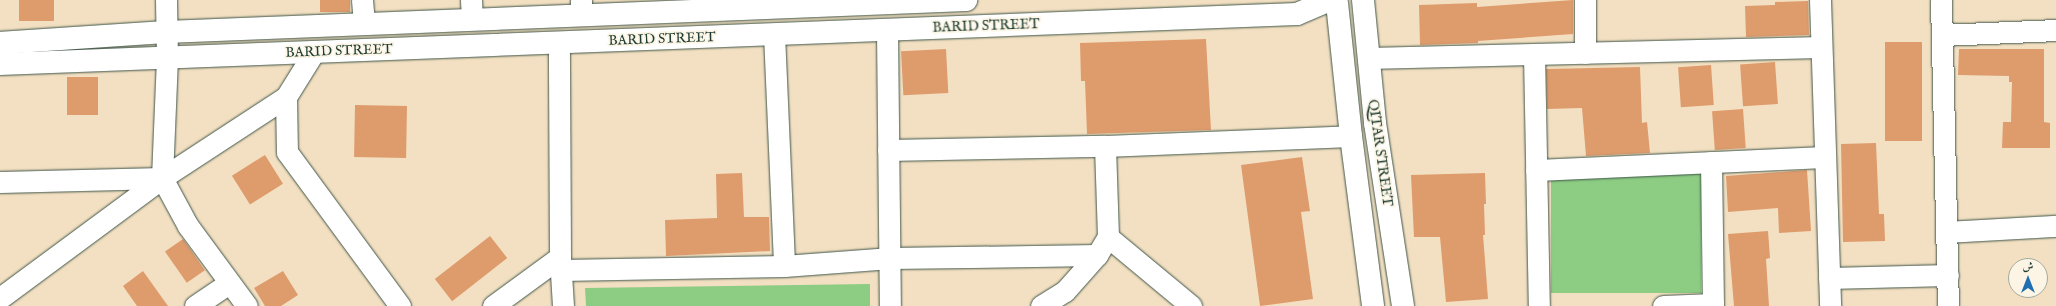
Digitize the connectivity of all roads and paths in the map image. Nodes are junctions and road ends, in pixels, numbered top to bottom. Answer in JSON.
{"nodes":[{"id":1,"x":166,"y":0,"type":"edge"},
{"id":2,"x":362,"y":0,"type":"edge"},
{"id":3,"x":966,"y":0,"type":"edge"},
{"id":4,"x":1363,"y":0,"type":"edge"},
{"id":5,"x":1585,"y":0,"type":"edge"},
{"id":6,"x":1820,"y":0,"type":"edge"},
{"id":7,"x":1941,"y":0,"type":"edge"},
{"id":8,"x":1333,"y":2,"type":"edge"},
{"id":9,"x":772,"y":3,"type":"edge"},
{"id":10,"x":581,"y":8,"type":"edge"},
{"id":11,"x":472,"y":10,"type":"edge"},
{"id":12,"x":364,"y":24,"type":"junction"},
{"id":13,"x":887,"y":30,"type":"junction"},
{"id":14,"x":2056,"y":30,"type":"edge"},
{"id":15,"x":166,"y":32,"type":"junction"},
{"id":16,"x":774,"y":34,"type":"junction"},
{"id":17,"x":1942,"y":35,"type":"junction"},
{"id":18,"x":559,"y":42,"type":"junction"},
{"id":19,"x":0,"y":43,"type":"edge"},
{"id":20,"x":1821,"y":47,"type":"junction"},
{"id":21,"x":314,"y":52,"type":"junction"},
{"id":22,"x":1585,"y":52,"type":"junction"},
{"id":23,"x":1534,"y":54,"type":"junction"},
{"id":24,"x":168,"y":58,"type":"junction"},
{"id":25,"x":1368,"y":58,"type":"junction"},
{"id":26,"x":0,"y":64,"type":"edge"},
{"id":27,"x":286,"y":97,"type":"junction"},
{"id":28,"x":1351,"y":136,"type":"junction"},
{"id":29,"x":1105,"y":146,"type":"junction"},
{"id":30,"x":888,"y":150,"type":"junction"},
{"id":31,"x":1825,"y":157,"type":"junction"},
{"id":32,"x":1711,"y":162,"type":"junction"},
{"id":33,"x":1536,"y":170,"type":"junction"},
{"id":34,"x":162,"y":178,"type":"junction"},
{"id":35,"x":0,"y":182,"type":"edge"},
{"id":36,"x":2056,"y":226,"type":"edge"},
{"id":37,"x":1947,"y":232,"type":"junction"},
{"id":38,"x":1108,"y":237,"type":"junction"},
{"id":39,"x":1098,"y":255,"type":"junction"},
{"id":40,"x":891,"y":258,"type":"junction"},
{"id":41,"x":561,"y":264,"type":"junction"},
{"id":42,"x":784,"y":266,"type":"junction"},
{"id":43,"x":1948,"y":274,"type":"junction"},
{"id":44,"x":1829,"y":278,"type":"junction"},
{"id":45,"x":229,"y":283,"type":"junction"},
{"id":46,"x":890,"y":286,"type":"junction"},
{"id":47,"x":1401,"y":297,"type":"edge"},
{"id":48,"x":0,"y":298,"type":"edge"},
{"id":49,"x":1373,"y":299,"type":"edge"},
{"id":50,"x":1713,"y":305,"type":"edge"},
{"id":51,"x":195,"y":306,"type":"edge"},
{"id":52,"x":246,"y":306,"type":"edge"},
{"id":53,"x":400,"y":306,"type":"edge"},
{"id":54,"x":493,"y":306,"type":"edge"},
{"id":55,"x":563,"y":306,"type":"edge"},
{"id":56,"x":890,"y":306,"type":"edge"},
{"id":57,"x":901,"y":306,"type":"edge"},
{"id":58,"x":1041,"y":306,"type":"edge"},
{"id":59,"x":1191,"y":306,"type":"edge"},
{"id":60,"x":1539,"y":306,"type":"edge"},
{"id":61,"x":1663,"y":306,"type":"edge"},
{"id":62,"x":1830,"y":306,"type":"edge"},
{"id":63,"x":1948,"y":306,"type":"edge"}],
"edges":[{"from":1,"to":15,"type":"street"},
{"from":2,"to":12,"type":"street"},
{"from":3,"to":9,"type":"main road","name":"BARID STREET"},
{"from":4,"to":25,"type":"main road","name":"QITAR STREET"},
{"from":5,"to":22,"type":"street"},
{"from":6,"to":20,"type":"street"},
{"from":7,"to":17,"type":"street"},
{"from":8,"to":13,"type":"main road","name":"BARID STREET"},
{"from":8,"to":28,"type":"main road","name":"QITAR STREET"},
{"from":9,"to":10,"type":"main road","name":"BARID STREET"},
{"from":10,"to":11,"type":"main road","name":"BARID STREET"},
{"from":11,"to":12,"type":"main road","name":"BARID STREET"},
{"from":12,"to":15,"type":"main road","name":"BARID STREET"},
{"from":13,"to":16,"type":"main road","name":"BARID STREET"},
{"from":13,"to":30,"type":"street"},
{"from":14,"to":17,"type":"street"},
{"from":15,"to":19,"type":"main road","name":"BARID STREET"},
{"from":15,"to":24,"type":"street"},
{"from":16,"to":18,"type":"main road","name":"BARID STREET"},
{"from":16,"to":42,"type":"street"},
{"from":17,"to":37,"type":"street"},
{"from":18,"to":21,"type":"main road","name":"BARID STREET"},
{"from":18,"to":41,"type":"street"},
{"from":20,"to":22,"type":"street"},
{"from":20,"to":31,"type":"street"},
{"from":21,"to":24,"type":"main road","name":"BARID STREET"},
{"from":21,"to":27,"type":"street"},
{"from":22,"to":23,"type":"street"},
{"from":23,"to":25,"type":"street"},
{"from":23,"to":33,"type":"street"},
{"from":24,"to":26,"type":"main road","name":"BARID STREET"},
{"from":24,"to":34,"type":"street"},
{"from":25,"to":47,"type":"main road","name":"QITAR STREET"},
{"from":27,"to":34,"type":"street"},
{"from":27,"to":53,"type":"street"},
{"from":28,"to":29,"type":"street"},
{"from":28,"to":49,"type":"main road","name":"QITAR STREET"},
{"from":29,"to":30,"type":"street"},
{"from":29,"to":38,"type":"street"},
{"from":30,"to":40,"type":"street"},
{"from":31,"to":32,"type":"street"},
{"from":31,"to":44,"type":"street"},
{"from":32,"to":33,"type":"street"},
{"from":32,"to":50,"type":"street"},
{"from":33,"to":60,"type":"street"},
{"from":34,"to":35,"type":"street"},
{"from":34,"to":45,"type":"street"},
{"from":34,"to":48,"type":"street"},
{"from":36,"to":37,"type":"street"},
{"from":37,"to":43,"type":"street"},
{"from":38,"to":39,"type":"street"},
{"from":38,"to":59,"type":"street"},
{"from":39,"to":40,"type":"street"},
{"from":39,"to":58,"type":"street"},
{"from":40,"to":42,"type":"street"},
{"from":40,"to":46,"type":"street"},
{"from":41,"to":42,"type":"street"},
{"from":41,"to":54,"type":"street"},
{"from":41,"to":55,"type":"street"},
{"from":43,"to":44,"type":"street"},
{"from":43,"to":63,"type":"street"},
{"from":44,"to":62,"type":"street"},
{"from":45,"to":51,"type":"street"},
{"from":45,"to":52,"type":"street"},
{"from":46,"to":56,"type":"street"},
{"from":46,"to":57,"type":"street"},
{"from":47,"to":49,"type":"main road"},
{"from":50,"to":61,"type":"street"}]}
